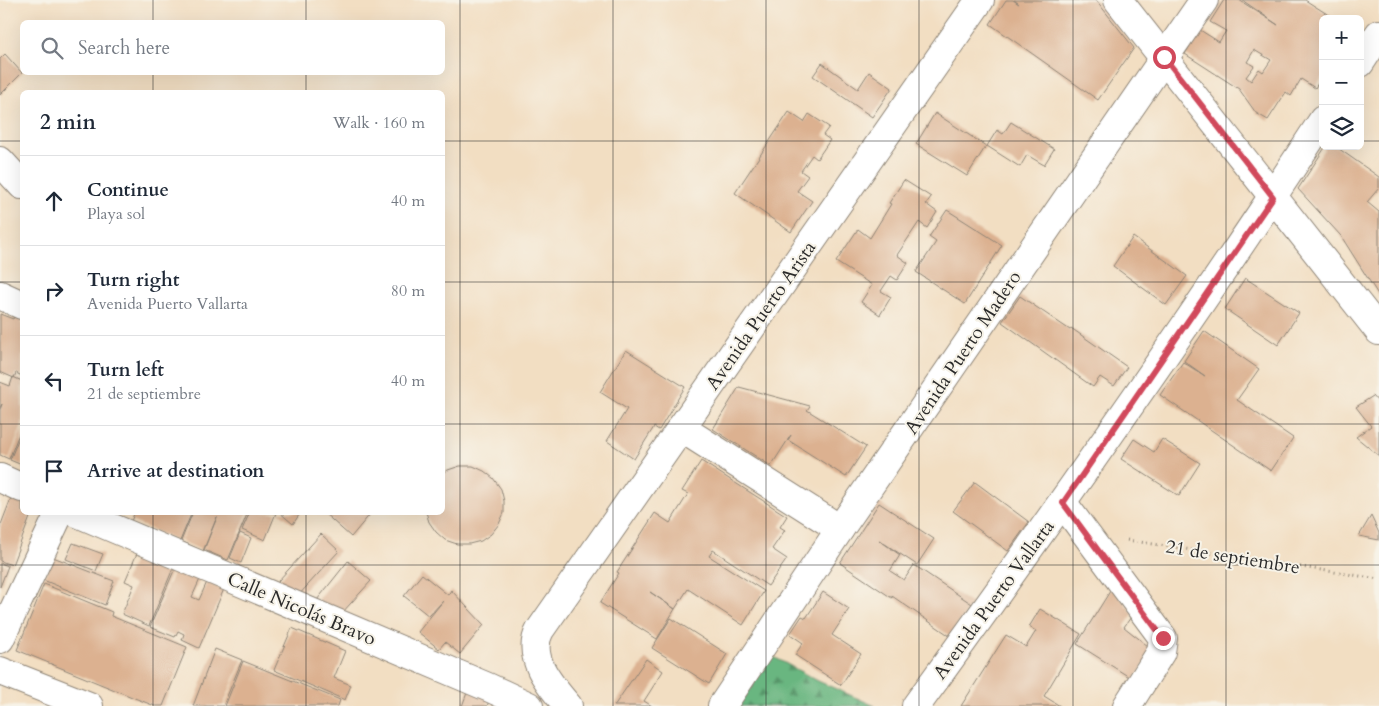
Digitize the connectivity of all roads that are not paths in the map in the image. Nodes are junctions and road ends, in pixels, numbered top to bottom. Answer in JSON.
{"nodes":[{"id":1,"x":980,"y":0,"type":"edge"},
{"id":2,"x":1118,"y":0,"type":"edge"},
{"id":3,"x":1204,"y":0,"type":"edge"},
{"id":4,"x":1379,"y":34,"type":"edge"},
{"id":5,"x":1164,"y":57,"type":"junction"},
{"id":6,"x":1362,"y":60,"type":"edge"},
{"id":7,"x":1319,"y":126,"type":"edge"},
{"id":8,"x":0,"y":161,"type":"edge"},
{"id":9,"x":20,"y":183,"type":"edge"},
{"id":10,"x":1273,"y":197,"type":"junction"},
{"id":11,"x":0,"y":294,"type":"edge"},
{"id":12,"x":20,"y":304,"type":"edge"},
{"id":13,"x":1379,"y":331,"type":"edge"},
{"id":14,"x":681,"y":428,"type":"junction"},
{"id":15,"x":0,"y":478,"type":"edge"},
{"id":16,"x":20,"y":487,"type":"edge"},
{"id":17,"x":1063,"y":503,"type":"junction"},
{"id":18,"x":59,"y":515,"type":"edge"},
{"id":19,"x":82,"y":515,"type":"edge"},
{"id":20,"x":840,"y":530,"type":"junction"},
{"id":21,"x":0,"y":639,"type":"edge"},
{"id":22,"x":0,"y":671,"type":"edge"},
{"id":23,"x":89,"y":706,"type":"edge"},
{"id":24,"x":529,"y":706,"type":"edge"},
{"id":25,"x":568,"y":706,"type":"edge"},
{"id":26,"x":722,"y":706,"type":"edge"},
{"id":27,"x":916,"y":706,"type":"edge"},
{"id":28,"x":1127,"y":706,"type":"edge"}],
"edges":[{"from":1,"to":14,"type":"street","name":"Avenida Puerto Arista"},
{"from":2,"to":5,"type":"street"},
{"from":3,"to":5,"type":"street","name":"Avenida Puerto Madero"},
{"from":4,"to":6,"type":"street"},
{"from":5,"to":10,"type":"street"},
{"from":5,"to":20,"type":"street","name":"Avenida Puerto Madero"},
{"from":7,"to":10,"type":"street","name":"Avenida Puerto Vallarta"},
{"from":8,"to":9,"type":"street"},
{"from":10,"to":13,"type":"street"},
{"from":10,"to":17,"type":"street","name":"Avenida Puerto Vallarta"},
{"from":11,"to":12,"type":"street"},
{"from":14,"to":20,"type":"street"},
{"from":14,"to":25,"type":"street","name":"Avenida Puerto Arista"},
{"from":15,"to":16,"type":"street"},
{"from":17,"to":27,"type":"street","name":"Avenida Puerto Vallarta"},
{"from":17,"to":28,"type":"street"},
{"from":18,"to":21,"type":"street"},
{"from":19,"to":24,"type":"street","name":"Calle Nicolás Bravo"},
{"from":20,"to":26,"type":"street","name":"Avenida Puerto Madero"},
{"from":22,"to":23,"type":"street"}]}
